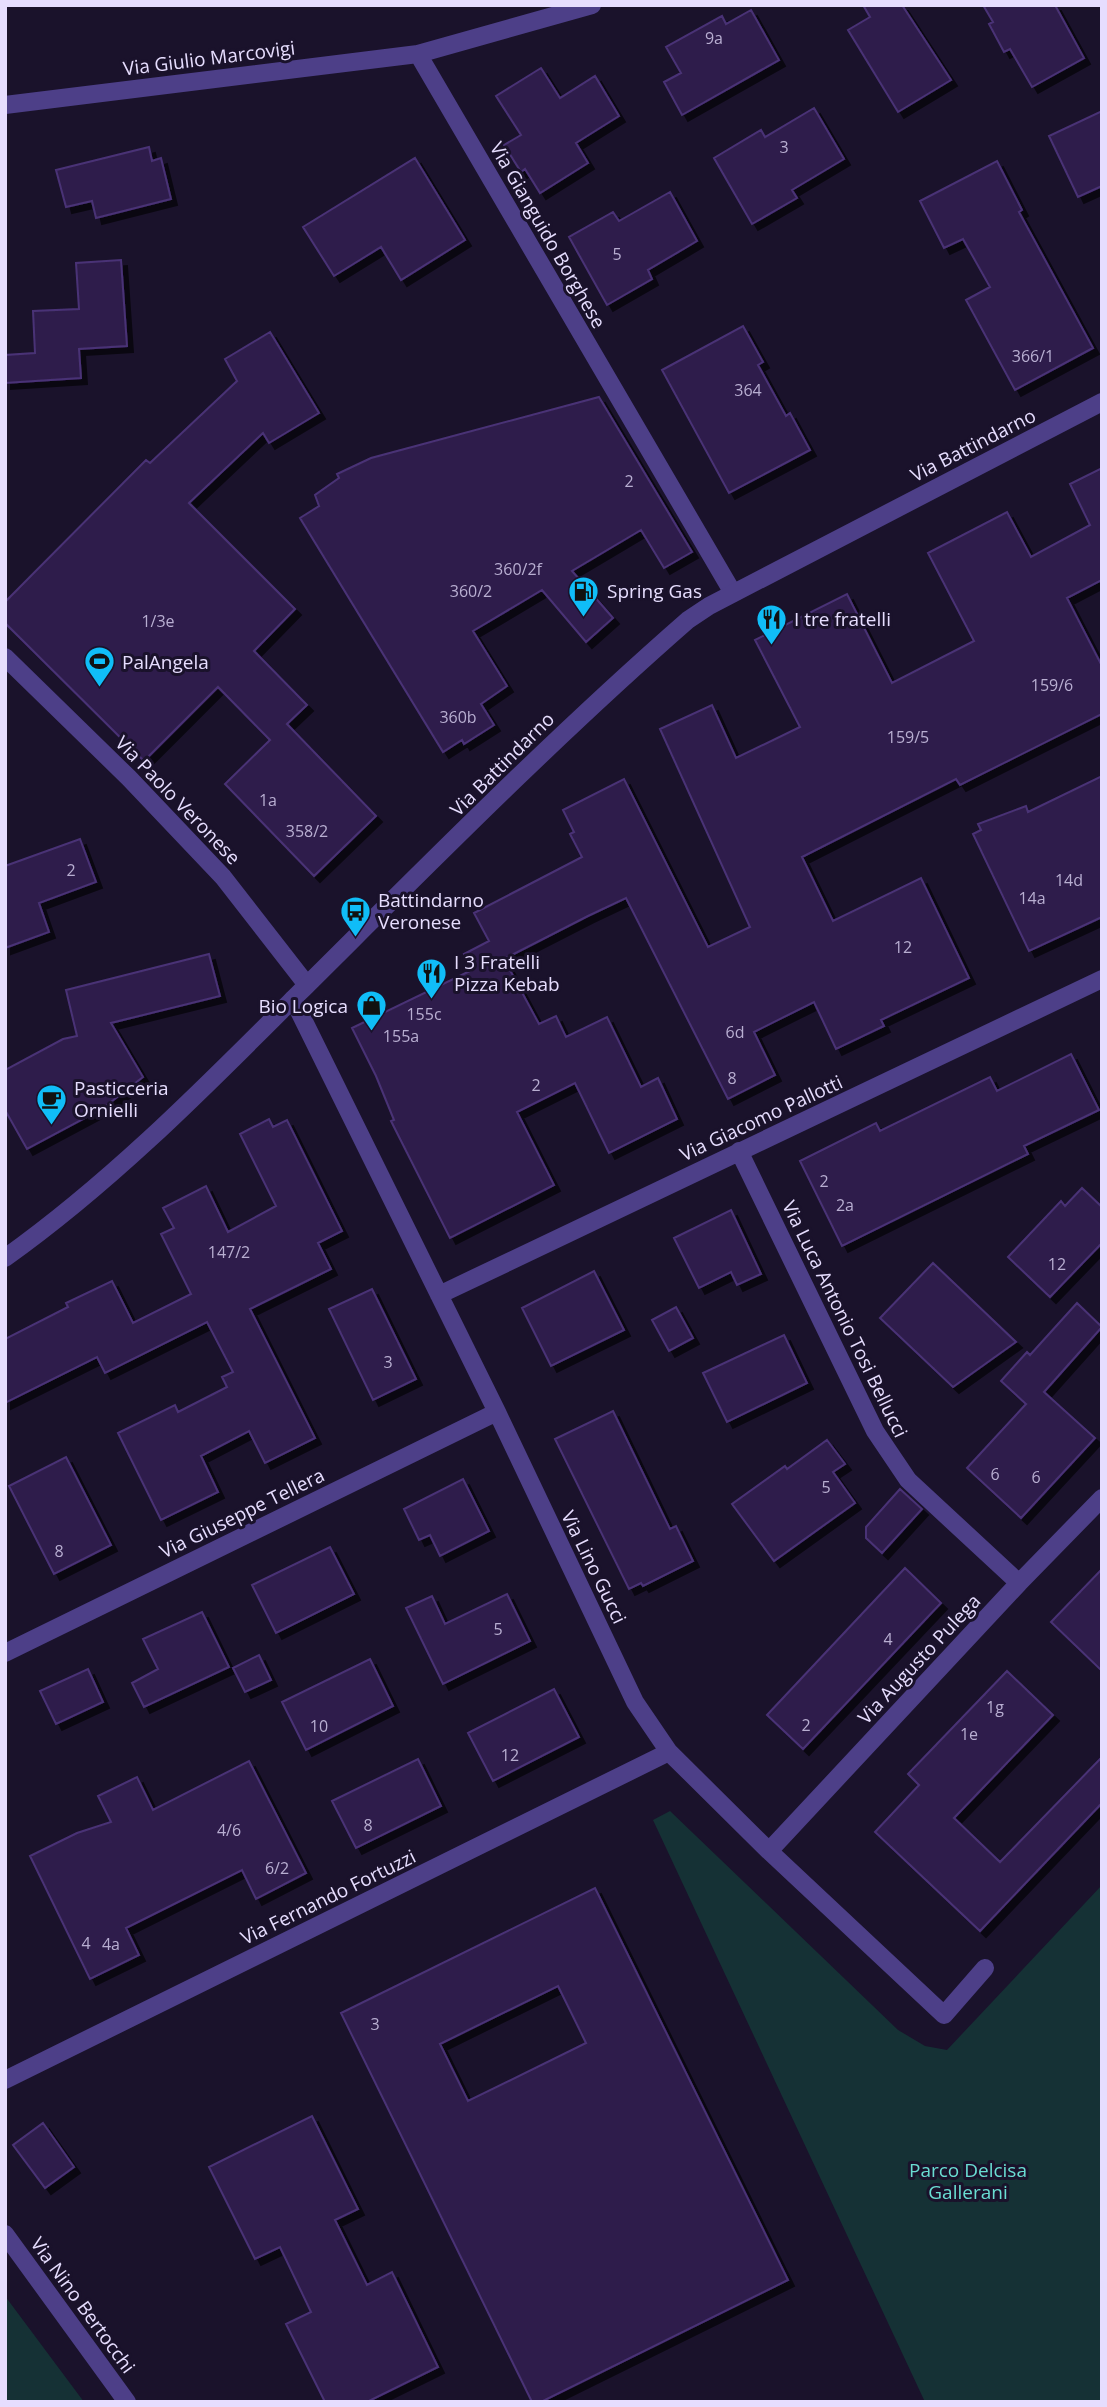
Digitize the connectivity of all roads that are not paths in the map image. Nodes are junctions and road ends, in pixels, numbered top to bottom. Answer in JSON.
{"nodes":[{"id":1,"x":592,"y":5,"type":"edge"},
{"id":2,"x":418,"y":54,"type":"junction"},
{"id":3,"x":5,"y":105,"type":"edge"},
{"id":4,"x":1102,"y":402,"type":"edge"},
{"id":5,"x":733,"y":593,"type":"junction"},
{"id":6,"x":5,"y":657,"type":"edge"},
{"id":7,"x":1102,"y":979,"type":"edge"},
{"id":8,"x":307,"y":985,"type":"junction"},
{"id":9,"x":293,"y":999,"type":"junction"},
{"id":10,"x":739,"y":1151,"type":"junction"},
{"id":11,"x":5,"y":1258,"type":"edge"},
{"id":12,"x":439,"y":1295,"type":"junction"},
{"id":13,"x":497,"y":1412,"type":"junction"},
{"id":14,"x":1102,"y":1498,"type":"edge"},
{"id":15,"x":1018,"y":1583,"type":"junction"},
{"id":16,"x":5,"y":1653,"type":"edge"},
{"id":17,"x":670,"y":1752,"type":"junction"},
{"id":18,"x":769,"y":1851,"type":"junction"},
{"id":19,"x":985,"y":1968,"type":"dead end"},
{"id":20,"x":5,"y":2080,"type":"edge"},
{"id":21,"x":5,"y":2234,"type":"edge"},
{"id":22,"x":127,"y":2402,"type":"edge"}],
"edges":[{"from":1,"to":2,"type":"street"},
{"from":2,"to":3,"type":"street","name":"Via Giulio Marcovigi"},
{"from":2,"to":5,"type":"street","name":"Via Gianguido Borghese"},
{"from":4,"to":5,"type":"street","name":"Via Battindarno"},
{"from":5,"to":8,"type":"street","name":"Via Battindarno"},
{"from":6,"to":8,"type":"street","name":"Via Paolo Veronese"},
{"from":7,"to":10,"type":"street","name":"Via Giacomo Pallotti"},
{"from":8,"to":9,"type":"street","name":"Via Battindarno"},
{"from":9,"to":11,"type":"street","name":"Via Battindarno"},
{"from":9,"to":12,"type":"street","name":"Via Lino Gucci"},
{"from":10,"to":12,"type":"street","name":"Via Giacomo Pallotti"},
{"from":10,"to":15,"type":"street","name":"Via Luca Antonio Tosi Bellucci"},
{"from":12,"to":13,"type":"street","name":"Via Lino Gucci"},
{"from":13,"to":16,"type":"street","name":"Via Giuseppe Tellera"},
{"from":13,"to":17,"type":"street","name":"Via Lino Gucci"},
{"from":14,"to":15,"type":"street","name":"Via Augusto Pulega"},
{"from":15,"to":18,"type":"street","name":"Via Augusto Pulega"},
{"from":17,"to":18,"type":"street","name":"Via Lino Gucci"},
{"from":17,"to":20,"type":"street","name":"Via Fernando Fortuzzi"},
{"from":18,"to":19,"type":"street","name":"Via Lino Gucci"},
{"from":21,"to":22,"type":"street","name":"Via Nino Bertocchi"}]}
